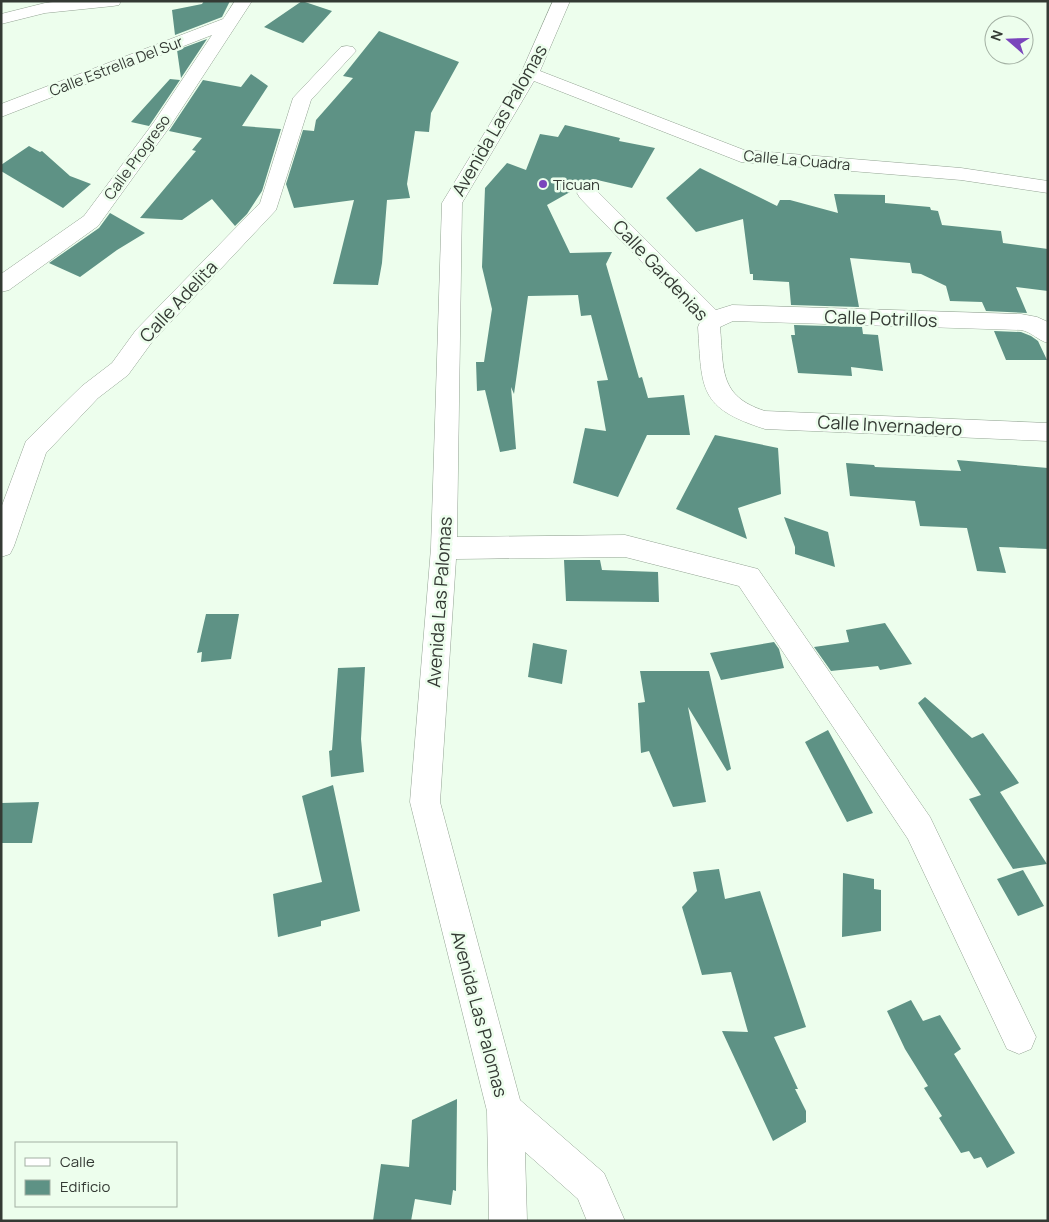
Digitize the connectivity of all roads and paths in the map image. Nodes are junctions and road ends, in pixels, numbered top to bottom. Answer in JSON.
{"nodes":[{"id":1,"x":113,"y":1,"type":"edge"},
{"id":2,"x":244,"y":1,"type":"edge"},
{"id":3,"x":562,"y":1,"type":"edge"},
{"id":4,"x":1,"y":19,"type":"edge"},
{"id":5,"x":231,"y":22,"type":"junction"},
{"id":6,"x":347,"y":51,"type":"dead end"},
{"id":7,"x":530,"y":73,"type":"junction"},
{"id":8,"x":1,"y":110,"type":"edge"},
{"id":9,"x":1048,"y":187,"type":"edge"},
{"id":10,"x":587,"y":193,"type":"dead end"},
{"id":11,"x":1,"y":285,"type":"edge"},
{"id":12,"x":712,"y":320,"type":"junction"},
{"id":13,"x":1048,"y":334,"type":"edge"},
{"id":14,"x":735,"y":410,"type":"joint"},
{"id":15,"x":1048,"y":432,"type":"edge"},
{"id":16,"x":1,"y":546,"type":"edge"},
{"id":17,"x":444,"y":548,"type":"junction"},
{"id":18,"x":1019,"y":1037,"type":"dead end"},
{"id":19,"x":505,"y":1111,"type":"junction"},
{"id":20,"x":508,"y":1221,"type":"edge"},
{"id":21,"x":606,"y":1221,"type":"edge"}],
"edges":[{"from":1,"to":4,"type":"street"},
{"from":2,"to":5,"type":"street","name":"Calle Progreso"},
{"from":3,"to":7,"type":"street","name":"Avenida Las Palomas"},
{"from":5,"to":8,"type":"street","name":"Calle Estrella Del Sur"},
{"from":5,"to":11,"type":"street","name":"Calle Progreso"},
{"from":6,"to":16,"type":"street","name":"Calle Adelita"},
{"from":7,"to":9,"type":"street","name":"Calle La Cuadra"},
{"from":7,"to":17,"type":"street","name":"Avenida Las Palomas"},
{"from":10,"to":12,"type":"street","name":"Calle Gardenias"},
{"from":12,"to":13,"type":"street","name":"Calle Potrillos"},
{"from":12,"to":14,"type":"street","name":"Calle Gardenias"},
{"from":14,"to":15,"type":"street","name":"Calle Invernadero"},
{"from":17,"to":18,"type":"street"},
{"from":17,"to":19,"type":"street","name":"Avenida Las Palomas"},
{"from":19,"to":20,"type":"street","name":"Avenida Las Palomas"},
{"from":19,"to":21,"type":"street"}]}
